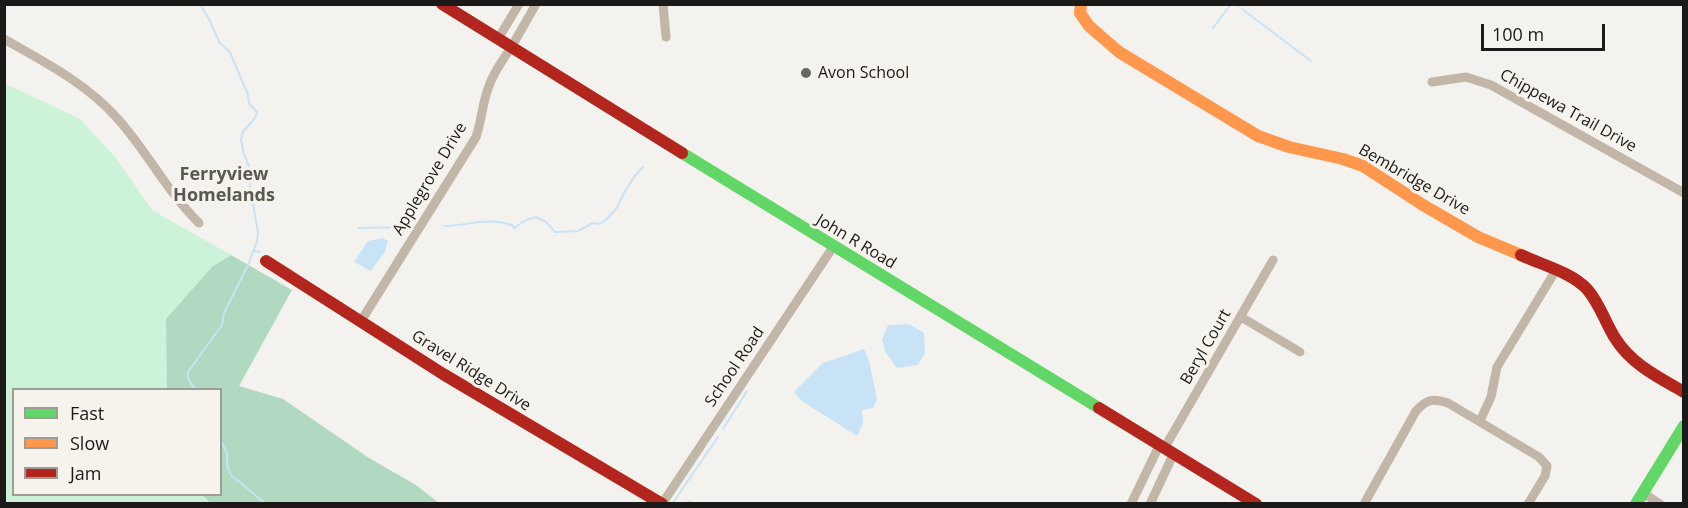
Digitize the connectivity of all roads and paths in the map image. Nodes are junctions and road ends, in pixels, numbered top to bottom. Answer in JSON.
{"nodes":[{"id":1,"x":442,"y":4,"type":"edge"},
{"id":2,"x":519,"y":4,"type":"edge"},
{"id":3,"x":536,"y":4,"type":"edge"},
{"id":4,"x":663,"y":4,"type":"edge"},
{"id":5,"x":1081,"y":4,"type":"edge"},
{"id":6,"x":666,"y":37,"type":"dead end"},
{"id":7,"x":4,"y":39,"type":"edge"},
{"id":8,"x":498,"y":39,"type":"junction"},
{"id":9,"x":512,"y":47,"type":"junction"},
{"id":10,"x":1432,"y":82,"type":"dead end"},
{"id":11,"x":1683,"y":193,"type":"edge"},
{"id":12,"x":199,"y":223,"type":"dead end"},
{"id":13,"x":833,"y":247,"type":"junction"},
{"id":14,"x":1272,"y":260,"type":"dead end"},
{"id":15,"x":266,"y":261,"type":"dead end"},
{"id":16,"x":1556,"y":270,"type":"junction"},
{"id":17,"x":1241,"y":317,"type":"junction"},
{"id":18,"x":361,"y":321,"type":"junction"},
{"id":19,"x":1300,"y":352,"type":"dead end"},
{"id":20,"x":1683,"y":392,"type":"edge"},
{"id":21,"x":1480,"y":422,"type":"junction"},
{"id":22,"x":1683,"y":426,"type":"edge"},
{"id":23,"x":1167,"y":448,"type":"junction"},
{"id":24,"x":1640,"y":498,"type":"edge"},
{"id":25,"x":662,"y":504,"type":"edge"},
{"id":26,"x":1131,"y":504,"type":"edge"},
{"id":27,"x":1150,"y":504,"type":"edge"},
{"id":28,"x":1256,"y":504,"type":"edge"},
{"id":29,"x":1364,"y":504,"type":"edge"},
{"id":30,"x":1528,"y":504,"type":"edge"},
{"id":31,"x":1660,"y":504,"type":"edge"}],
"edges":[{"from":1,"to":8,"type":"street","name":"John R Road"},
{"from":2,"to":8,"type":"street"},
{"from":3,"to":9,"type":"street","name":"Applegrove Drive"},
{"from":4,"to":6,"type":"street"},
{"from":5,"to":16,"type":"street","name":"Bembridge Drive"},
{"from":7,"to":12,"type":"street"},
{"from":8,"to":9,"type":"street","name":"John R Road"},
{"from":9,"to":13,"type":"street","name":"John R Road"},
{"from":9,"to":18,"type":"street","name":"Applegrove Drive"},
{"from":10,"to":11,"type":"street","name":"Chippewa Trail Drive"},
{"from":13,"to":23,"type":"street","name":"John R Road"},
{"from":13,"to":25,"type":"street","name":"School Road"},
{"from":14,"to":17,"type":"street","name":"Beryl Court"},
{"from":15,"to":18,"type":"street","name":"Gravel Ridge Drive"},
{"from":16,"to":20,"type":"street","name":"Bembridge Drive"},
{"from":16,"to":21,"type":"street"},
{"from":17,"to":19,"type":"street"},
{"from":17,"to":23,"type":"street","name":"Beryl Court"},
{"from":18,"to":25,"type":"street","name":"Gravel Ridge Drive"},
{"from":21,"to":29,"type":"street"},
{"from":21,"to":30,"type":"street"},
{"from":22,"to":24,"type":"street"},
{"from":23,"to":26,"type":"street"},
{"from":23,"to":27,"type":"street"},
{"from":23,"to":28,"type":"street","name":"John R Road"},
{"from":24,"to":31,"type":"street"}]}
